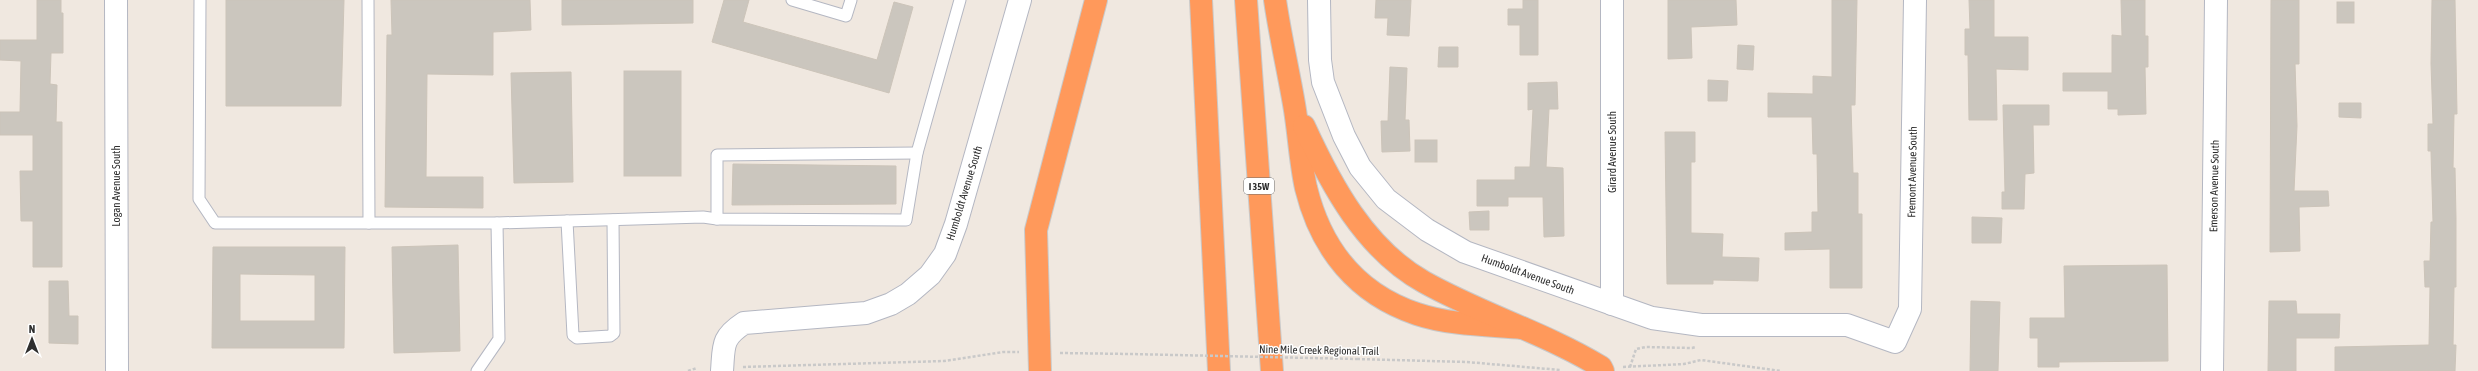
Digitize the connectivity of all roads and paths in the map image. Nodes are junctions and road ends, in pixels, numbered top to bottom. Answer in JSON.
{"nodes":[{"id":1,"x":116,"y":0,"type":"edge"},
{"id":2,"x":200,"y":0,"type":"edge"},
{"id":3,"x":368,"y":0,"type":"edge"},
{"id":4,"x":792,"y":0,"type":"edge"},
{"id":5,"x":851,"y":0,"type":"edge"},
{"id":6,"x":958,"y":0,"type":"edge"},
{"id":7,"x":1020,"y":0,"type":"edge"},
{"id":8,"x":1096,"y":0,"type":"edge"},
{"id":9,"x":1201,"y":0,"type":"edge"},
{"id":10,"x":1246,"y":0,"type":"edge"},
{"id":11,"x":1275,"y":0,"type":"edge"},
{"id":12,"x":1319,"y":0,"type":"edge"},
{"id":13,"x":1612,"y":0,"type":"edge"},
{"id":14,"x":1915,"y":0,"type":"edge"},
{"id":15,"x":2216,"y":0,"type":"edge"},
{"id":16,"x":1294,"y":104,"type":"junction"},
{"id":17,"x":917,"y":153,"type":"junction"},
{"id":18,"x":717,"y":219,"type":"junction"},
{"id":19,"x":613,"y":220,"type":"junction"},
{"id":20,"x":567,"y":221,"type":"junction"},
{"id":21,"x":369,"y":223,"type":"junction"},
{"id":22,"x":497,"y":223,"type":"junction"},
{"id":23,"x":1612,"y":304,"type":"junction"},
{"id":24,"x":1701,"y":325,"type":"junction"},
{"id":25,"x":1522,"y":328,"type":"junction"},
{"id":26,"x":1895,"y":342,"type":"joint"},
{"id":27,"x":1061,"y":353,"type":"dead end"},
{"id":28,"x":697,"y":368,"type":"dead end"},
{"id":29,"x":1568,"y":369,"type":"dead end"},
{"id":30,"x":117,"y":371,"type":"edge"},
{"id":31,"x":477,"y":371,"type":"edge"},
{"id":32,"x":688,"y":371,"type":"edge"},
{"id":33,"x":722,"y":371,"type":"edge"},
{"id":34,"x":1040,"y":371,"type":"edge"},
{"id":35,"x":1219,"y":371,"type":"edge"},
{"id":36,"x":1272,"y":371,"type":"edge"},
{"id":37,"x":1603,"y":371,"type":"edge"},
{"id":38,"x":1782,"y":371,"type":"edge"},
{"id":39,"x":2212,"y":371,"type":"edge"}],
"edges":[{"from":1,"to":30,"type":"street","name":"Logan Avenue South"},
{"from":2,"to":21,"type":"lane"},
{"from":3,"to":21,"type":"lane"},
{"from":4,"to":5,"type":"lane"},
{"from":6,"to":17,"type":"lane"},
{"from":7,"to":33,"type":"street","name":"Humboldt Avenue South"},
{"from":8,"to":34,"type":"highway"},
{"from":9,"to":35,"type":"highway"},
{"from":10,"to":36,"type":"highway","number":"I 35W"},
{"from":11,"to":16,"type":"highway"},
{"from":12,"to":23,"type":"street","name":"Humboldt Avenue South"},
{"from":13,"to":23,"type":"street","name":"Girard Avenue South"},
{"from":14,"to":26,"type":"street","name":"Fremont Avenue South"},
{"from":15,"to":39,"type":"street","name":"Emerson Avenue South"},
{"from":16,"to":25,"type":"highway"},
{"from":16,"to":25,"type":"highway"},
{"from":17,"to":18,"type":"lane"},
{"from":17,"to":18,"type":"lane"},
{"from":18,"to":19,"type":"lane"},
{"from":19,"to":20,"type":"lane"},
{"from":19,"to":20,"type":"lane"},
{"from":20,"to":22,"type":"lane"},
{"from":21,"to":22,"type":"lane"},
{"from":22,"to":31,"type":"lane"},
{"from":23,"to":24,"type":"street","name":"Humboldt Avenue South"},
{"from":24,"to":26,"type":"street","name":"Humboldt Avenue South"},
{"from":24,"to":38,"type":"path"},
{"from":25,"to":37,"type":"highway"},
{"from":27,"to":29,"type":"path","name":"Nine Mile Creek Regional Trail","bridge":true},
{"from":28,"to":32,"type":"path"}]}
